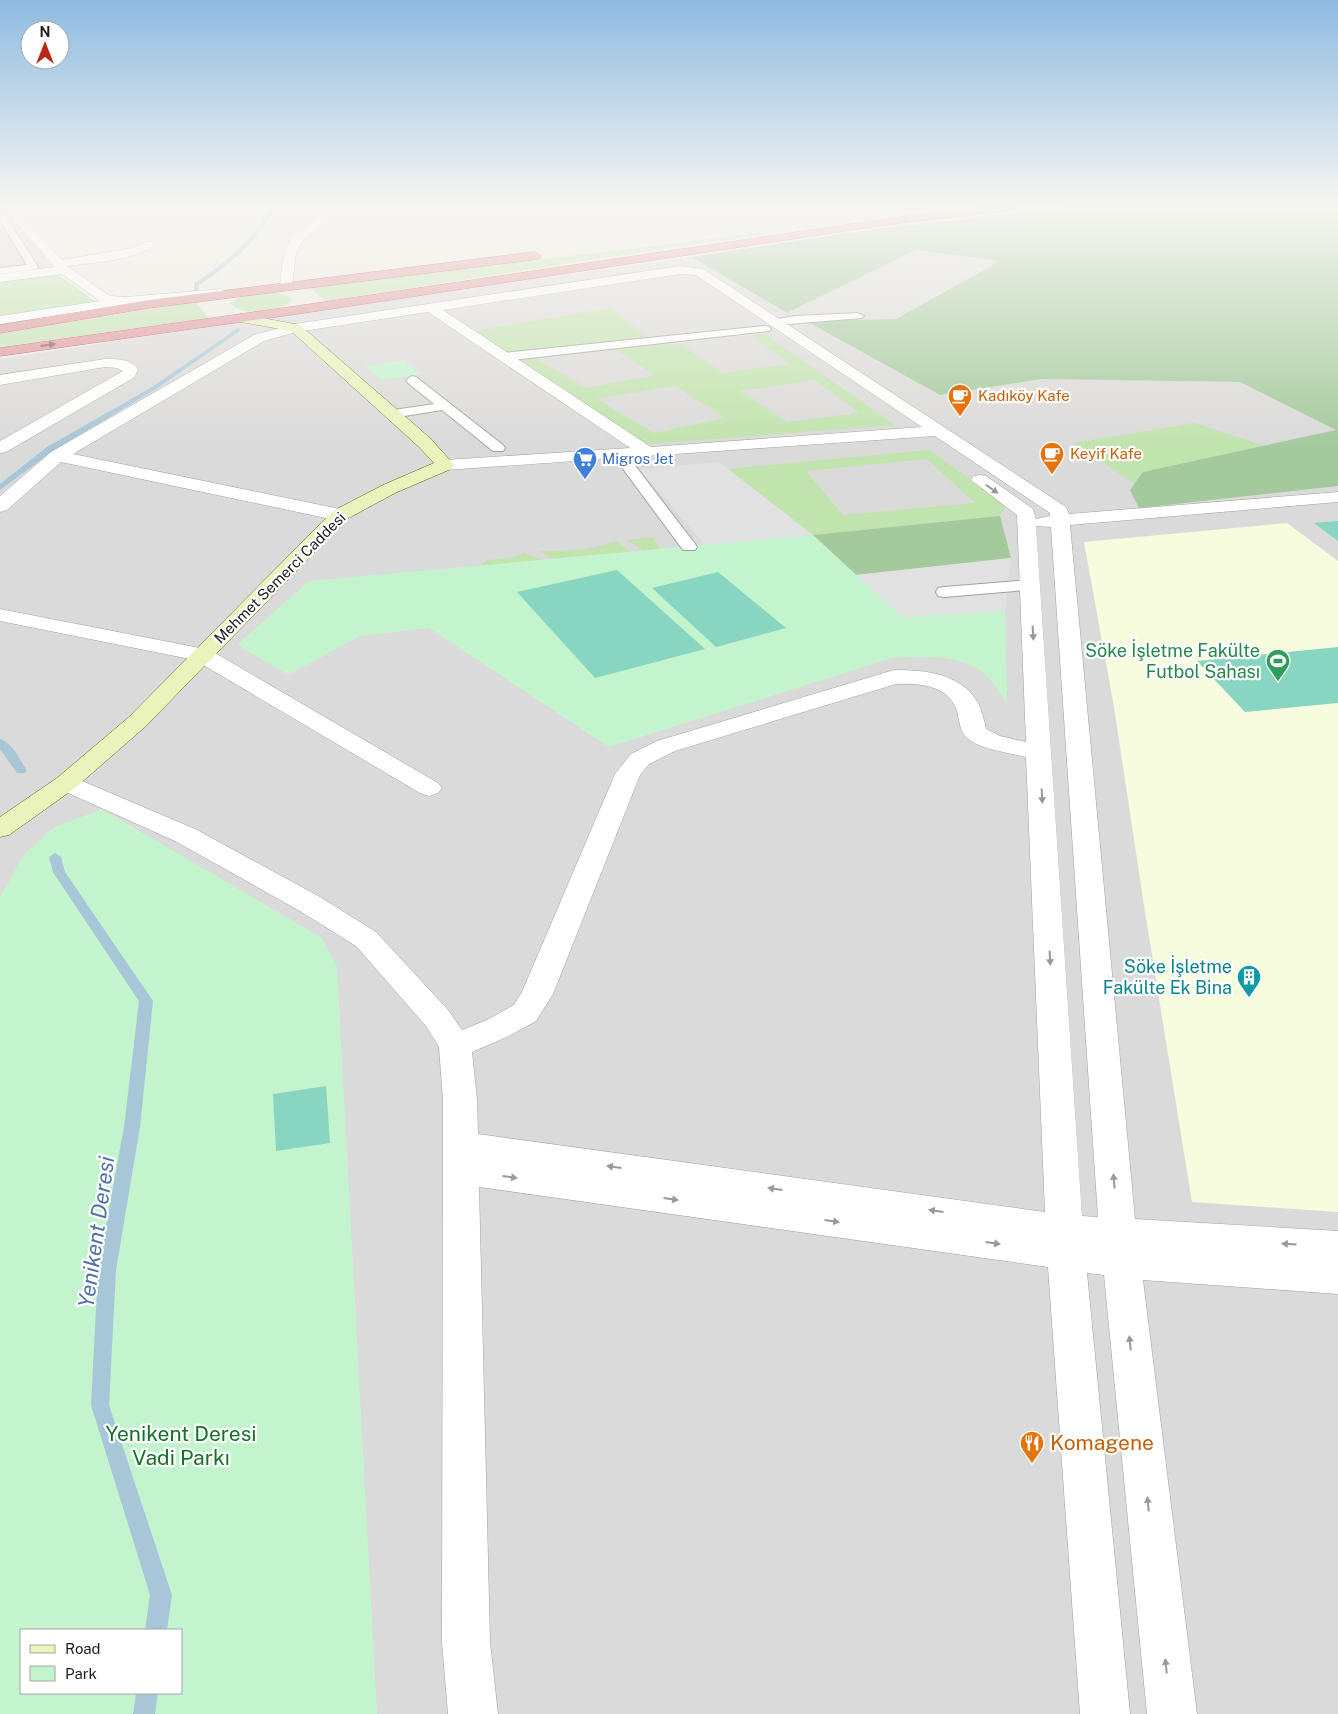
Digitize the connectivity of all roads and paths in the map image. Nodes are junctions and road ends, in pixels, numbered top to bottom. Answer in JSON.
{"nodes":[{"id":1,"x":89,"y":287,"type":"edge"},
{"id":2,"x":299,"y":287,"type":"edge"},
{"id":3,"x":491,"y":287,"type":"edge"},
{"id":4,"x":565,"y":287,"type":"edge"},
{"id":5,"x":707,"y":287,"type":"edge"},
{"id":6,"x":291,"y":288,"type":"junction"},
{"id":7,"x":250,"y":291,"type":"junction"},
{"id":8,"x":126,"y":301,"type":"junction"},
{"id":9,"x":430,"y":307,"type":"junction"},
{"id":10,"x":858,"y":316,"type":"dead end"},
{"id":11,"x":242,"y":318,"type":"junction"},
{"id":12,"x":296,"y":319,"type":"junction"},
{"id":13,"x":0,"y":320,"type":"edge"},
{"id":14,"x":770,"y":326,"type":"junction"},
{"id":15,"x":0,"y":329,"type":"edge"},
{"id":16,"x":0,"y":352,"type":"edge"},
{"id":17,"x":504,"y":357,"type":"junction"},
{"id":18,"x":0,"y":380,"type":"edge"},
{"id":19,"x":412,"y":380,"type":"dead end"},
{"id":20,"x":443,"y":406,"type":"junction"},
{"id":21,"x":392,"y":414,"type":"junction"},
{"id":22,"x":925,"y":432,"type":"junction"},
{"id":23,"x":0,"y":448,"type":"edge"},
{"id":24,"x":498,"y":448,"type":"dead end"},
{"id":25,"x":647,"y":452,"type":"junction"},
{"id":26,"x":619,"y":454,"type":"junction"},
{"id":27,"x":57,"y":456,"type":"junction"},
{"id":28,"x":446,"y":465,"type":"junction"},
{"id":29,"x":1338,"y":497,"type":"edge"},
{"id":30,"x":0,"y":506,"type":"edge"},
{"id":31,"x":340,"y":515,"type":"junction"},
{"id":32,"x":1060,"y":520,"type":"junction"},
{"id":33,"x":1027,"y":524,"type":"junction"},
{"id":34,"x":689,"y":547,"type":"dead end"},
{"id":35,"x":1031,"y":586,"type":"junction"},
{"id":36,"x":944,"y":592,"type":"dead end"},
{"id":37,"x":0,"y":615,"type":"edge"},
{"id":38,"x":202,"y":655,"type":"junction"},
{"id":39,"x":1039,"y":753,"type":"junction"},
{"id":40,"x":66,"y":783,"type":"junction"},
{"id":41,"x":429,"y":788,"type":"dead end"},
{"id":42,"x":0,"y":829,"type":"edge"},
{"id":43,"x":455,"y":1046,"type":"junction"},
{"id":44,"x":461,"y":1158,"type":"junction"},
{"id":45,"x":1065,"y":1242,"type":"junction"},
{"id":46,"x":1119,"y":1247,"type":"junction"},
{"id":47,"x":1338,"y":1247,"type":"edge"},
{"id":48,"x":1338,"y":1278,"type":"edge"},
{"id":49,"x":473,"y":1714,"type":"edge"},
{"id":50,"x":1105,"y":1714,"type":"edge"},
{"id":51,"x":1172,"y":1714,"type":"edge"}],
"edges":[{"from":1,"to":8,"type":"street"},
{"from":2,"to":6,"type":"highway"},
{"from":3,"to":12,"type":"highway"},
{"from":4,"to":9,"type":"street"},
{"from":5,"to":14,"type":"street"},
{"from":6,"to":7,"type":"highway"},
{"from":6,"to":12,"type":"highway"},
{"from":7,"to":8,"type":"street"},
{"from":7,"to":11,"type":"highway"},
{"from":7,"to":15,"type":"highway"},
{"from":8,"to":13,"type":"street"},
{"from":9,"to":12,"type":"street"},
{"from":9,"to":17,"type":"street"},
{"from":10,"to":14,"type":"lane"},
{"from":11,"to":12,"type":"street"},
{"from":16,"to":11,"type":"highway","one_way":true},
{"from":12,"to":21,"type":"street"},
{"from":12,"to":27,"type":"street"},
{"from":14,"to":17,"type":"lane"},
{"from":14,"to":22,"type":"street"},
{"from":17,"to":25,"type":"street"},
{"from":18,"to":23,"type":"street"},
{"from":19,"to":20,"type":"lane"},
{"from":20,"to":21,"type":"lane"},
{"from":20,"to":24,"type":"lane"},
{"from":21,"to":28,"type":"street"},
{"from":22,"to":25,"type":"street"},
{"from":22,"to":32,"type":"street"},
{"from":22,"to":33,"type":"street","one_way":true},
{"from":25,"to":26,"type":"street"},
{"from":26,"to":28,"type":"street"},
{"from":26,"to":34,"type":"lane"},
{"from":27,"to":30,"type":"street"},
{"from":27,"to":31,"type":"street"},
{"from":28,"to":31,"type":"street","name":"Mehmet Semerci Caddesi"},
{"from":29,"to":32,"type":"street"},
{"from":31,"to":38,"type":"street","name":"Mehmet Semerci Caddesi"},
{"from":32,"to":33,"type":"street"},
{"from":46,"to":32,"type":"street","one_way":true},
{"from":33,"to":35,"type":"street"},
{"from":35,"to":36,"type":"lane"},
{"from":35,"to":39,"type":"street","one_way":true},
{"from":37,"to":38,"type":"street"},
{"from":38,"to":40,"type":"street","name":"Mehmet Semerci Caddesi"},
{"from":38,"to":41,"type":"street"},
{"from":39,"to":43,"type":"street"},
{"from":39,"to":45,"type":"street","one_way":true},
{"from":40,"to":42,"type":"street","name":"Mehmet Semerci Caddesi"},
{"from":40,"to":43,"type":"street"},
{"from":43,"to":44,"type":"street"},
{"from":44,"to":45,"type":"street"},
{"from":44,"to":49,"type":"street"},
{"from":45,"to":46,"type":"street"},
{"from":45,"to":50,"type":"street"},
{"from":47,"to":46,"type":"street","one_way":true},
{"from":46,"to":48,"type":"street"},
{"from":51,"to":46,"type":"street","one_way":true}]}
